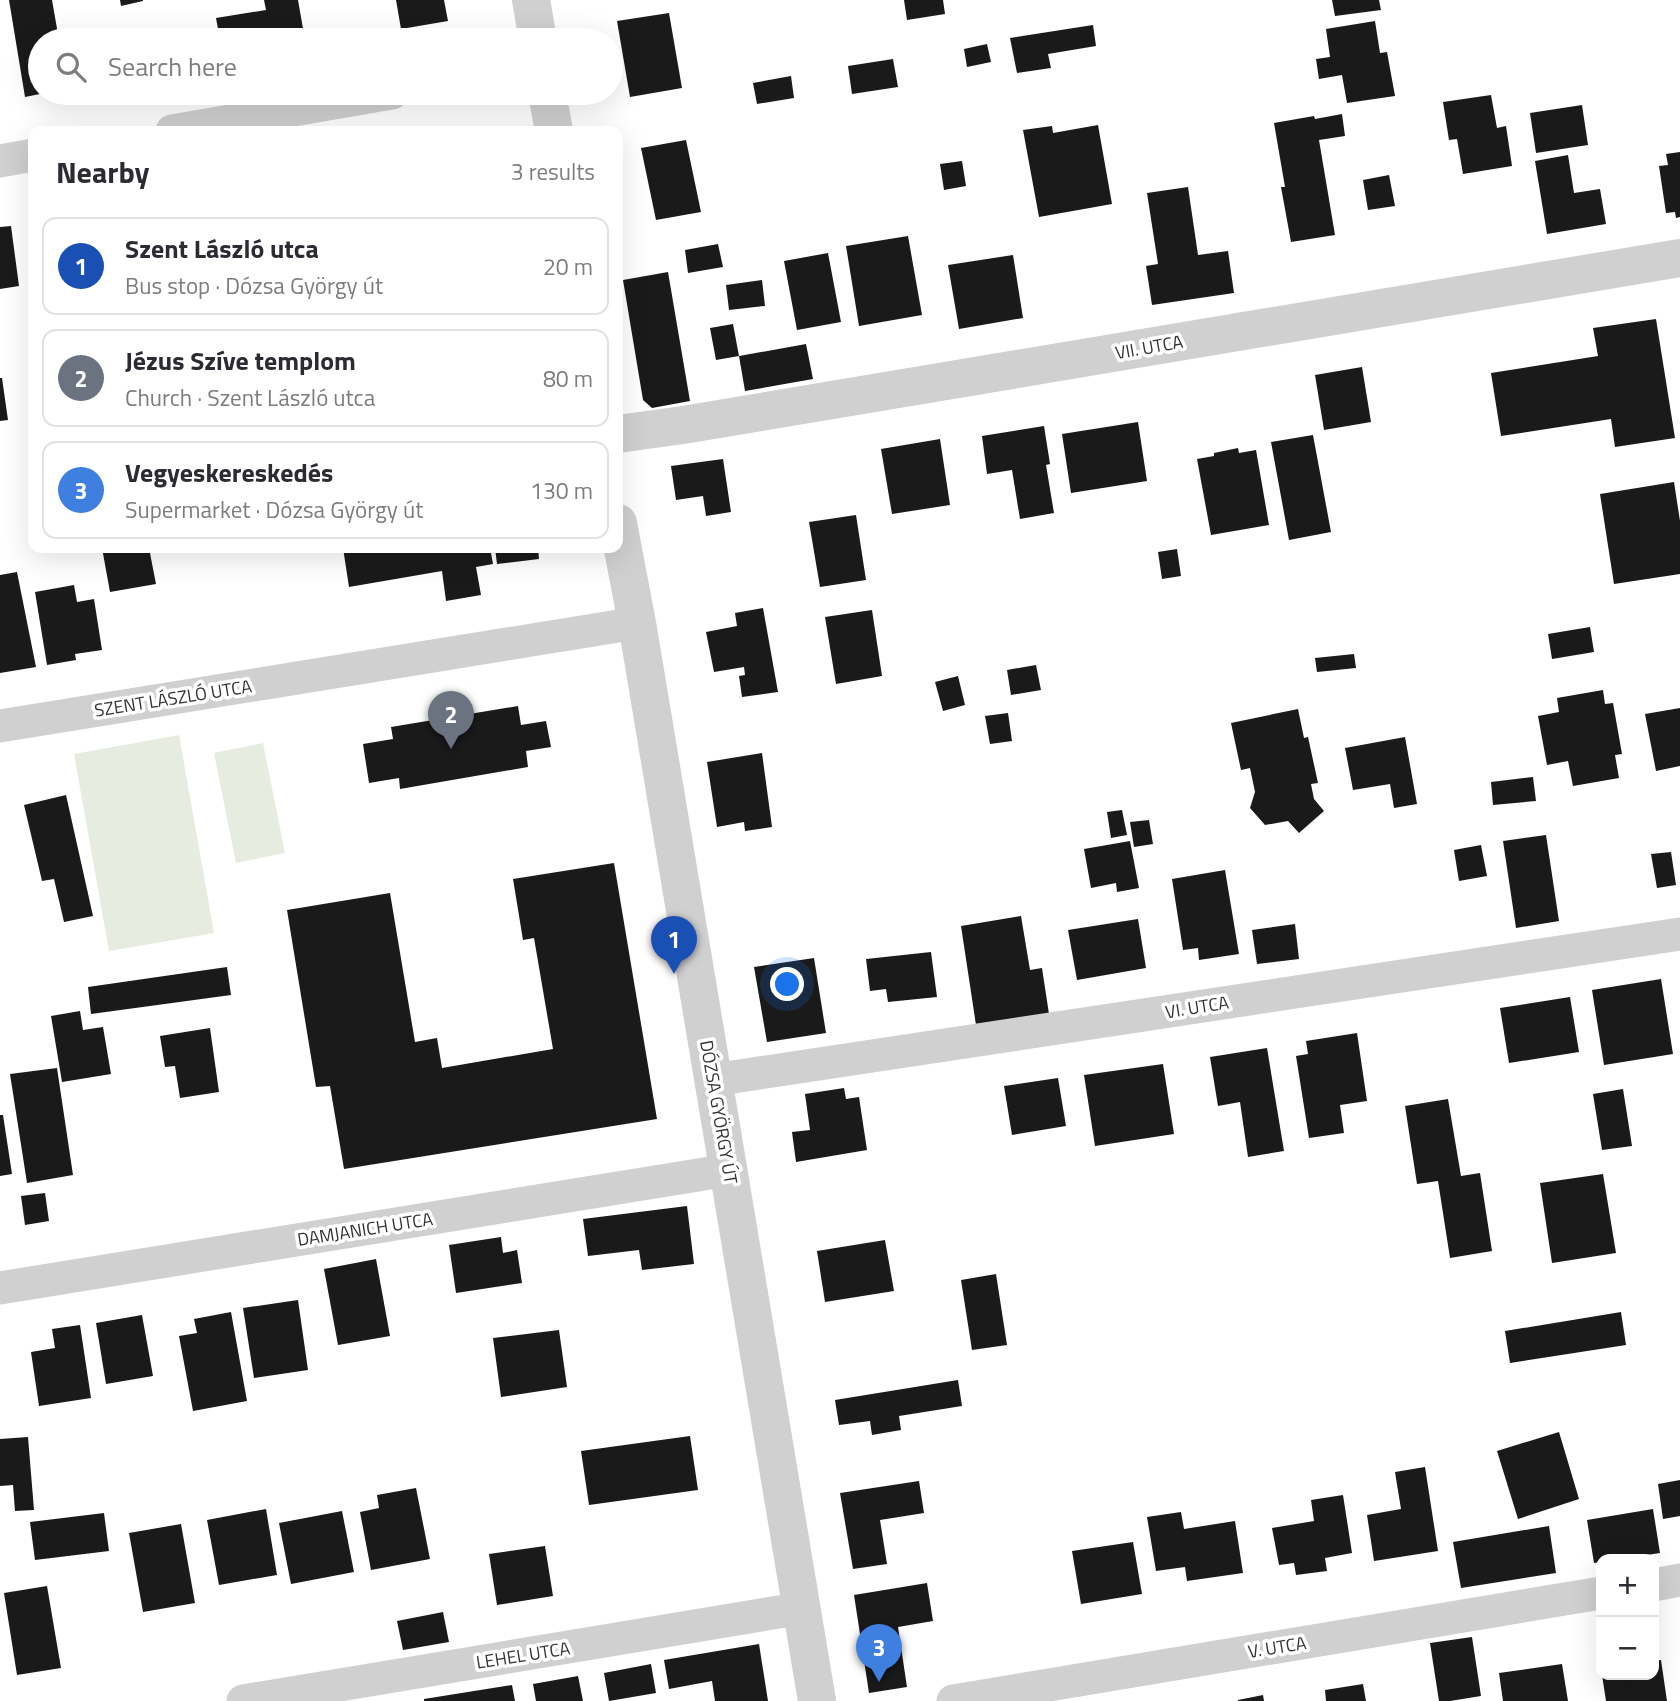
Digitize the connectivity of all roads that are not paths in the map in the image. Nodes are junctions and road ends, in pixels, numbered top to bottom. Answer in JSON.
{"nodes":[{"id":1,"x":531,"y":0,"type":"edge"},
{"id":2,"x":536,"y":28,"type":"edge"},
{"id":3,"x":323,"y":105,"type":"edge"},
{"id":4,"x":549,"y":105,"type":"edge"},
{"id":5,"x":201,"y":126,"type":"edge"},
{"id":6,"x":553,"y":126,"type":"edge"},
{"id":7,"x":28,"y":157,"type":"edge"},
{"id":8,"x":0,"y":161,"type":"edge"},
{"id":9,"x":1680,"y":258,"type":"edge"},
{"id":10,"x":623,"y":433,"type":"edge"},
{"id":11,"x":623,"y":549,"type":"edge"},
{"id":12,"x":637,"y":623,"type":"junction"},
{"id":13,"x":0,"y":726,"type":"edge"},
{"id":14,"x":1680,"y":934,"type":"edge"},
{"id":15,"x":713,"y":1080,"type":"junction"},
{"id":16,"x":729,"y":1170,"type":"junction"},
{"id":17,"x":0,"y":1288,"type":"edge"},
{"id":18,"x":1680,"y":1580,"type":"edge"},
{"id":19,"x":1659,"y":1584,"type":"edge"},
{"id":20,"x":1596,"y":1594,"type":"edge"},
{"id":21,"x":803,"y":1608,"type":"junction"},
{"id":22,"x":243,"y":1701,"type":"edge"},
{"id":23,"x":817,"y":1701,"type":"edge"},
{"id":24,"x":953,"y":1701,"type":"edge"}],
"edges":[{"from":1,"to":2,"type":"street"},
{"from":3,"to":5,"type":"street"},
{"from":4,"to":6,"type":"street"},
{"from":7,"to":8,"type":"street"},
{"from":9,"to":10,"type":"street","name":"VII. UTCA"},
{"from":11,"to":12,"type":"street","name":"DÓZSA GYÖRGY ÚT"},
{"from":12,"to":13,"type":"street","name":"SZENT LÁSZLÓ UTCA"},
{"from":12,"to":15,"type":"street","name":"DÓZSA GYÖRGY ÚT"},
{"from":14,"to":15,"type":"street","name":"VI. UTCA"},
{"from":15,"to":16,"type":"street","name":"DÓZSA GYÖRGY ÚT"},
{"from":16,"to":17,"type":"street","name":"DAMJANICH UTCA"},
{"from":16,"to":21,"type":"street","name":"DÓZSA GYÖRGY ÚT"},
{"from":18,"to":19,"type":"street"},
{"from":20,"to":24,"type":"street","name":"V. UTCA"},
{"from":21,"to":22,"type":"street","name":"LEHEL UTCA"},
{"from":21,"to":23,"type":"street","name":"DÓZSA GYÖRGY ÚT"}]}
